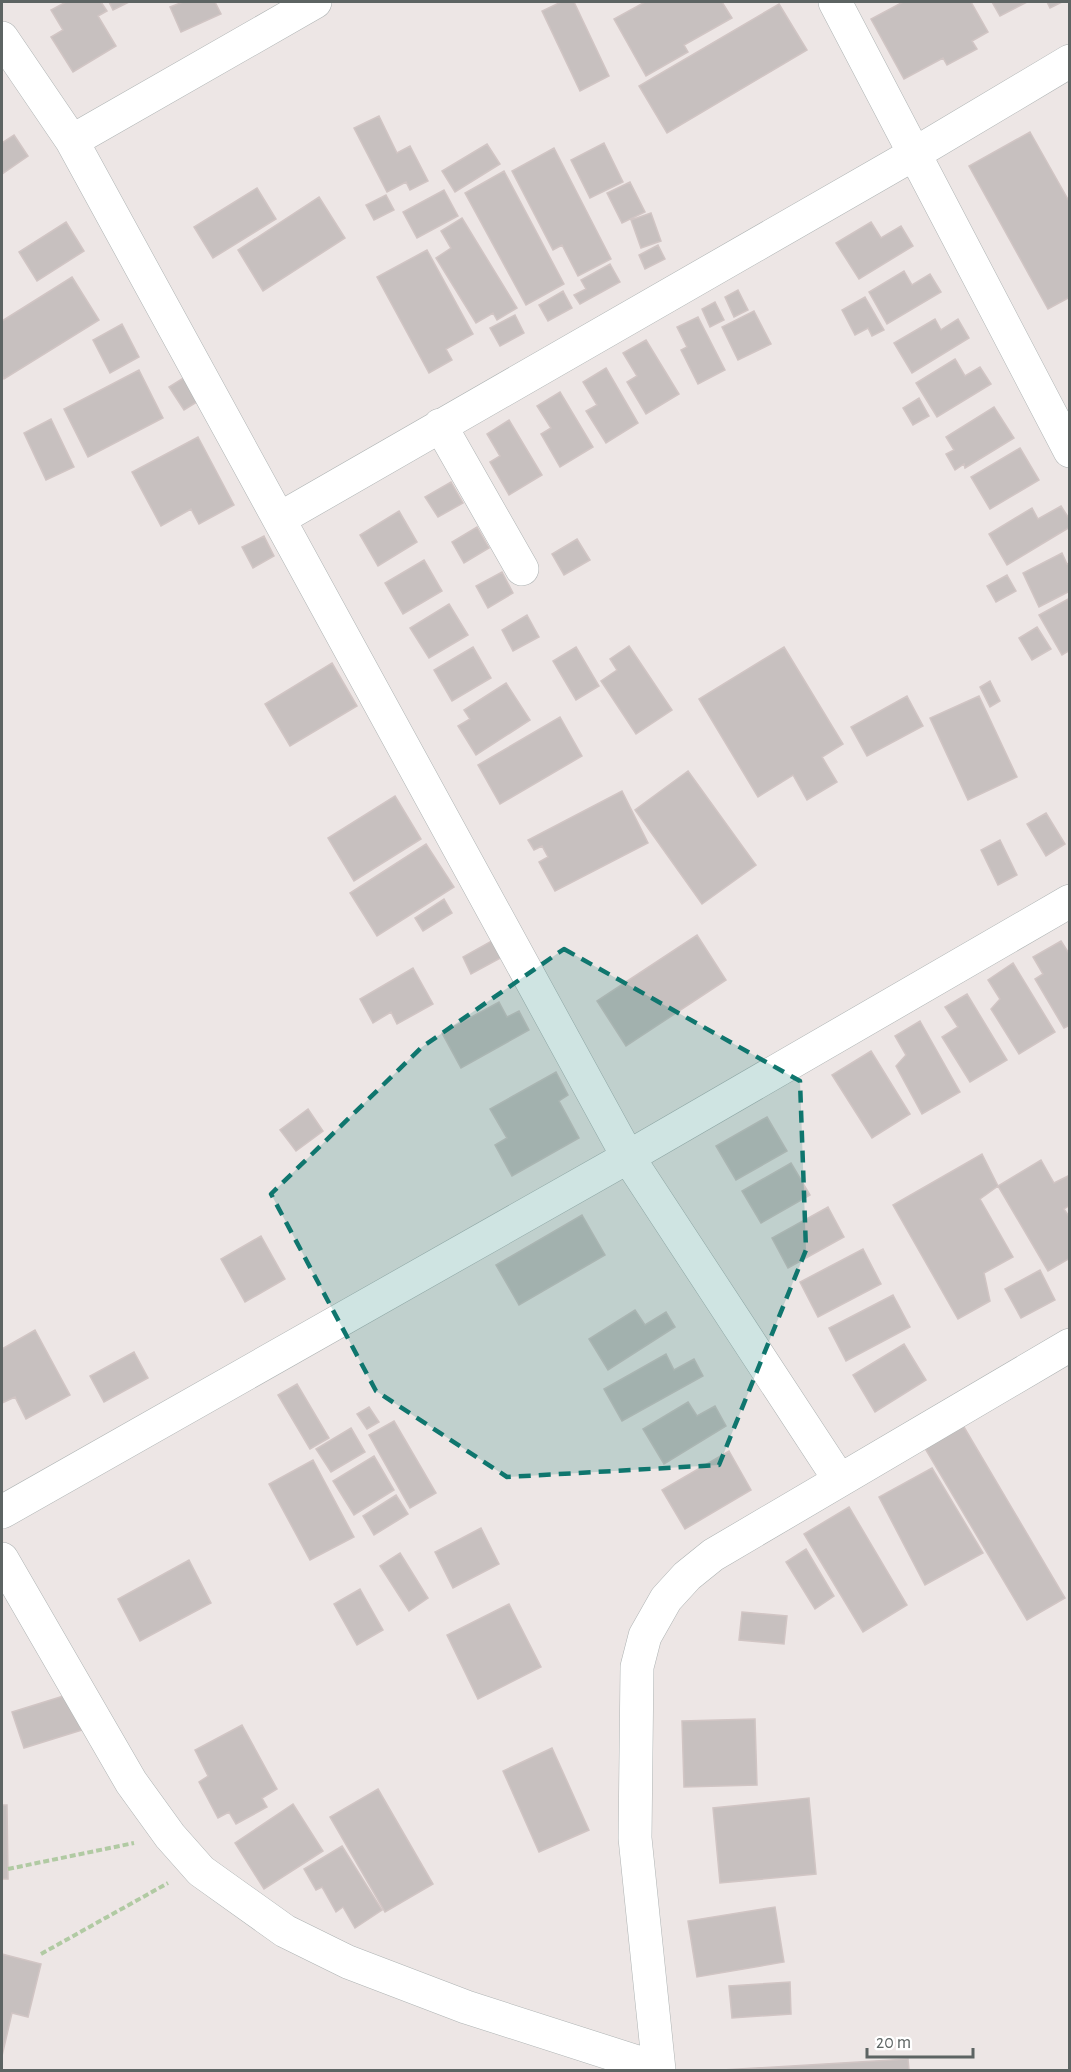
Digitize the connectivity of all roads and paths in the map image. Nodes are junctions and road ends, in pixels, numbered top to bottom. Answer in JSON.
{"nodes":[{"id":1,"x":315,"y":2,"type":"edge"},
{"id":2,"x":835,"y":2,"type":"edge"},
{"id":3,"x":2,"y":38,"type":"edge"},
{"id":4,"x":1070,"y":61,"type":"edge"},
{"id":5,"x":72,"y":141,"type":"junction"},
{"id":6,"x":915,"y":154,"type":"junction"},
{"id":7,"x":440,"y":425,"type":"junction"},
{"id":8,"x":1070,"y":451,"type":"edge"},
{"id":9,"x":279,"y":519,"type":"junction"},
{"id":10,"x":522,"y":569,"type":"dead end"},
{"id":11,"x":1070,"y":901,"type":"edge"},
{"id":12,"x":628,"y":1157,"type":"junction"},
{"id":13,"x":1070,"y":1345,"type":"edge"},
{"id":14,"x":839,"y":1479,"type":"junction"},
{"id":15,"x":2,"y":1512,"type":"edge"},
{"id":16,"x":2,"y":1559,"type":"edge"},
{"id":17,"x":170,"y":1836,"type":"junction"},
{"id":18,"x":197,"y":1867,"type":"junction"},
{"id":19,"x":8,"y":1869,"type":"dead end"},
{"id":20,"x":41,"y":1954,"type":"dead end"},
{"id":21,"x":659,"y":2070,"type":"edge"}],
"edges":[{"from":1,"to":5,"type":"street"},
{"from":2,"to":6,"type":"street"},
{"from":3,"to":5,"type":"street"},
{"from":4,"to":6,"type":"street"},
{"from":5,"to":9,"type":"street"},
{"from":6,"to":7,"type":"street"},
{"from":6,"to":8,"type":"street"},
{"from":7,"to":9,"type":"street"},
{"from":7,"to":10,"type":"street"},
{"from":9,"to":12,"type":"street"},
{"from":11,"to":12,"type":"street"},
{"from":12,"to":14,"type":"street"},
{"from":12,"to":15,"type":"street"},
{"from":13,"to":14,"type":"street"},
{"from":14,"to":21,"type":"street"},
{"from":16,"to":17,"type":"street"},
{"from":17,"to":18,"type":"street"},
{"from":17,"to":19,"type":"path"},
{"from":18,"to":20,"type":"path"},
{"from":18,"to":21,"type":"street"}]}
